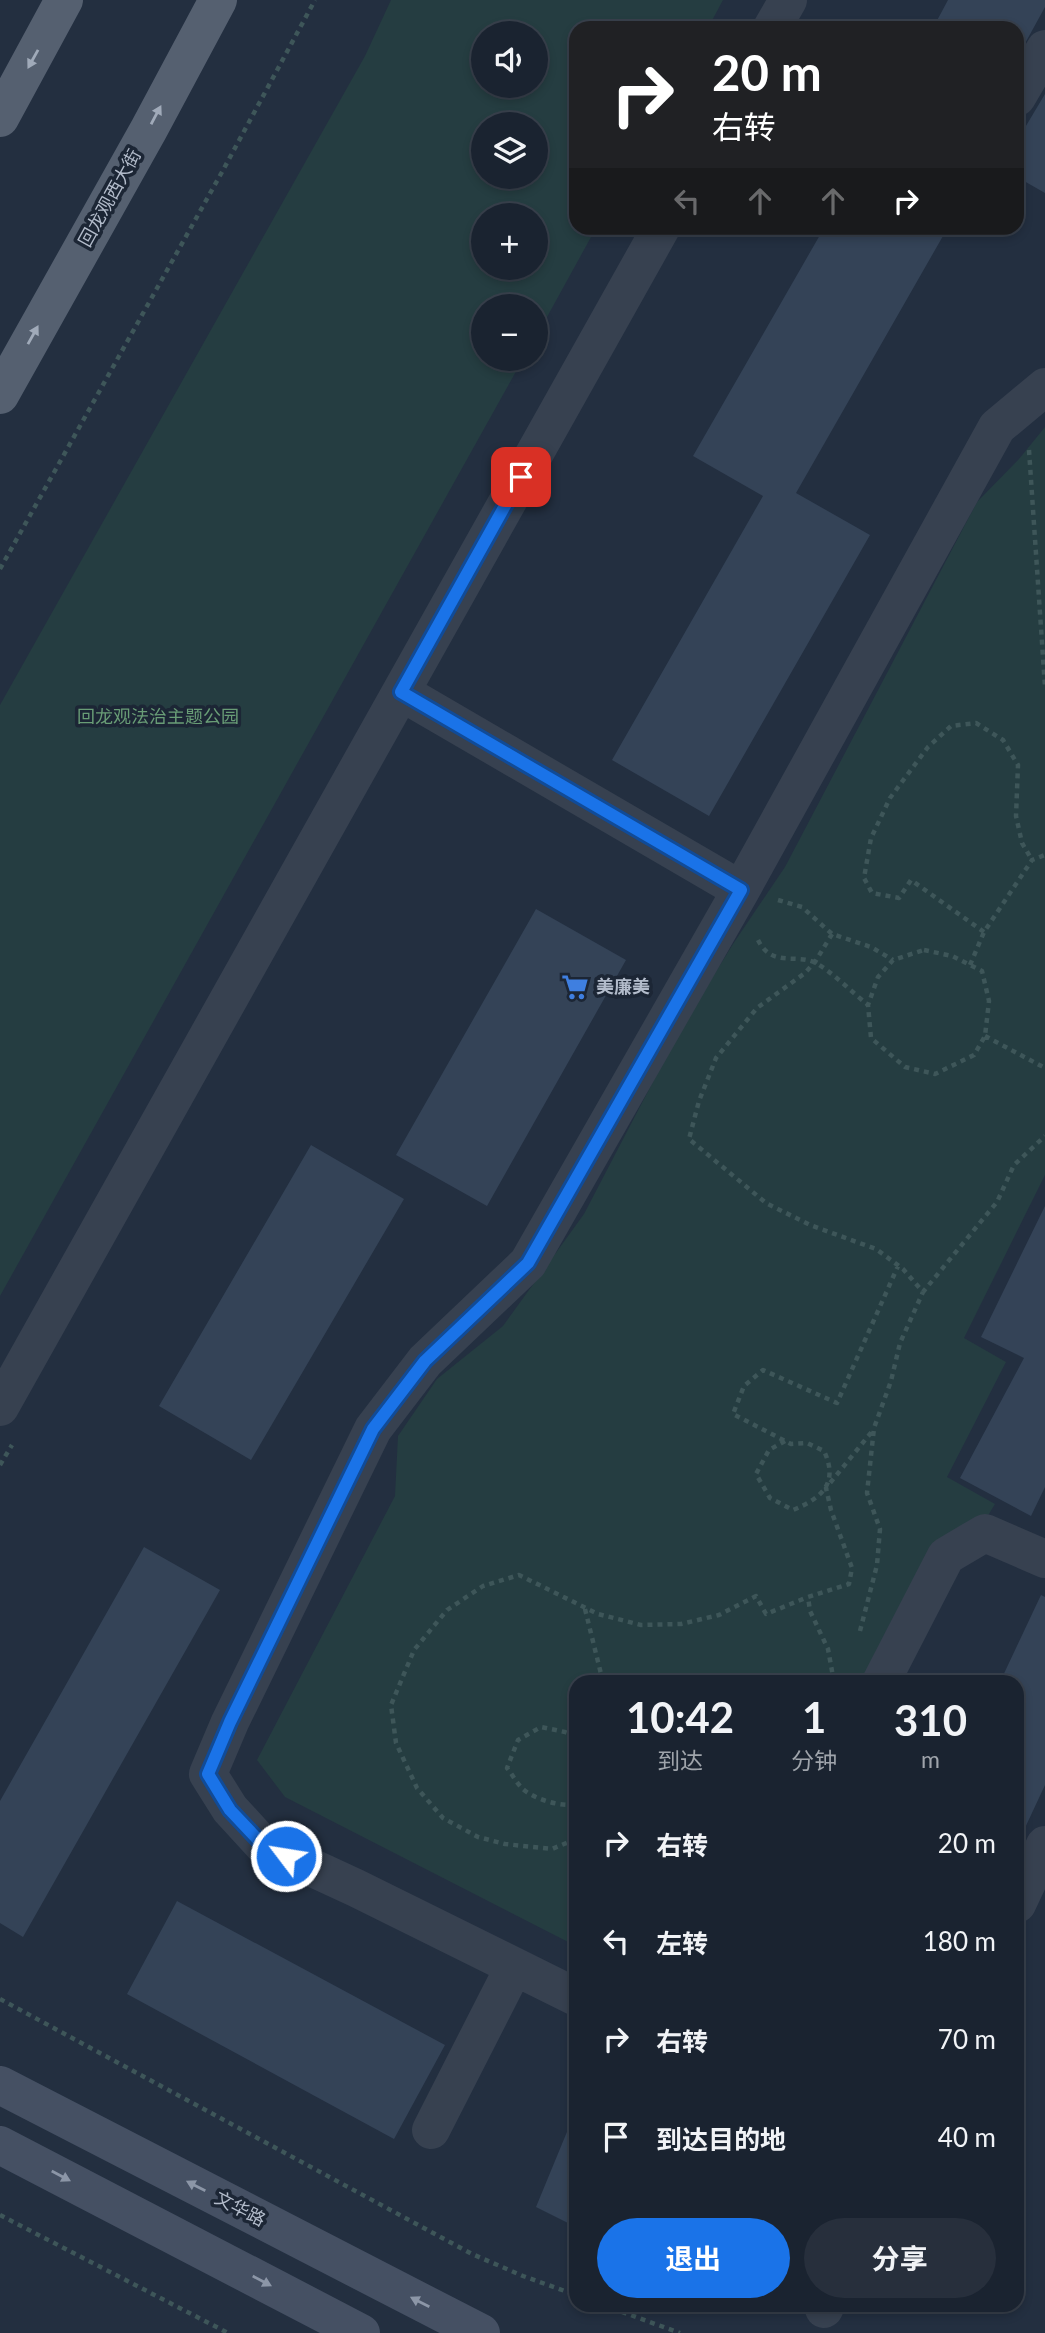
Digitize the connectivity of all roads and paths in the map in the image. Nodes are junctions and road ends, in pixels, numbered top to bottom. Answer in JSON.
{"nodes":[{"id":1,"x":64,"y":0,"type":"edge"},
{"id":2,"x":218,"y":0,"type":"edge"},
{"id":3,"x":315,"y":0,"type":"edge"},
{"id":4,"x":788,"y":0,"type":"edge"},
{"id":5,"x":776,"y":21,"type":"edge"},
{"id":6,"x":1045,"y":49,"type":"edge"},
{"id":7,"x":1024,"y":85,"type":"edge"},
{"id":8,"x":0,"y":118,"type":"edge"},
{"id":9,"x":657,"y":235,"type":"edge"},
{"id":10,"x":0,"y":394,"type":"edge"},
{"id":11,"x":1035,"y":395,"type":"edge"},
{"id":12,"x":0,"y":569,"type":"edge"},
{"id":13,"x":1044,"y":670,"type":"edge"},
{"id":14,"x":1045,"y":687,"type":"edge"},
{"id":15,"x":401,"y":692,"type":"junction"},
{"id":16,"x":1045,"y":855,"type":"edge"},
{"id":17,"x":1032,"y":860,"type":"junction"},
{"id":18,"x":741,"y":890,"type":"junction"},
{"id":19,"x":984,"y":932,"type":"junction"},
{"id":20,"x":832,"y":934,"type":"junction"},
{"id":21,"x":893,"y":960,"type":"junction"},
{"id":22,"x":815,"y":962,"type":"junction"},
{"id":23,"x":970,"y":964,"type":"junction"},
{"id":24,"x":868,"y":1005,"type":"junction"},
{"id":25,"x":985,"y":1036,"type":"junction"},
{"id":26,"x":1045,"y":1068,"type":"edge"},
{"id":27,"x":1045,"y":1136,"type":"edge"},
{"id":28,"x":898,"y":1266,"type":"junction"},
{"id":29,"x":923,"y":1292,"type":"junction"},
{"id":30,"x":0,"y":1407,"type":"edge"},
{"id":31,"x":874,"y":1428,"type":"junction"},
{"id":32,"x":785,"y":1441,"type":"junction"},
{"id":33,"x":826,"y":1488,"type":"junction"},
{"id":34,"x":1045,"y":1559,"type":"edge"},
{"id":35,"x":808,"y":1597,"type":"junction"},
{"id":36,"x":585,"y":1608,"type":"junction"},
{"id":37,"x":857,"y":1643,"type":"dead end"},
{"id":38,"x":601,"y":1675,"type":"edge"},
{"id":39,"x":833,"y":1675,"type":"edge"},
{"id":40,"x":885,"y":1675,"type":"edge"},
{"id":41,"x":569,"y":1734,"type":"edge"},
{"id":42,"x":569,"y":1804,"type":"edge"},
{"id":43,"x":569,"y":1842,"type":"edge"},
{"id":44,"x":1045,"y":1844,"type":"edge"},
{"id":45,"x":1024,"y":1889,"type":"edge"},
{"id":46,"x":514,"y":1966,"type":"junction"},
{"id":47,"x":569,"y":1994,"type":"edge"},
{"id":48,"x":0,"y":1999,"type":"edge"},
{"id":49,"x":0,"y":2085,"type":"edge"},
{"id":50,"x":431,"y":2130,"type":"dead end"},
{"id":51,"x":0,"y":2145,"type":"edge"},
{"id":52,"x":0,"y":2215,"type":"edge"},
{"id":53,"x":569,"y":2292,"type":"edge"},
{"id":54,"x":622,"y":2312,"type":"edge"},
{"id":55,"x":228,"y":2333,"type":"edge"},
{"id":56,"x":361,"y":2333,"type":"edge"},
{"id":57,"x":481,"y":2333,"type":"edge"},
{"id":58,"x":680,"y":2333,"type":"edge"}],
"edges":[{"from":1,"to":8,"type":"main road","one_way":true},
{"from":10,"to":2,"type":"main road","name":"回龙观西大街","one_way":true},
{"from":3,"to":12,"type":"path"},
{"from":4,"to":5,"type":"street"},
{"from":6,"to":7,"type":"street"},
{"from":9,"to":15,"type":"street"},
{"from":11,"to":13,"type":"path"},
{"from":11,"to":18,"type":"street"},
{"from":13,"to":14,"type":"path"},
{"from":15,"to":18,"type":"street"},
{"from":15,"to":30,"type":"street"},
{"from":16,"to":17,"type":"path"},
{"from":17,"to":19,"type":"path"},
{"from":17,"to":19,"type":"path"},
{"from":18,"to":20,"type":"path"},
{"from":18,"to":22,"type":"path"},
{"from":18,"to":46,"type":"street"},
{"from":19,"to":23,"type":"path"},
{"from":20,"to":21,"type":"path"},
{"from":20,"to":22,"type":"path"},
{"from":21,"to":23,"type":"path"},
{"from":21,"to":24,"type":"path"},
{"from":22,"to":24,"type":"path"},
{"from":22,"to":28,"type":"path"},
{"from":23,"to":25,"type":"path"},
{"from":24,"to":25,"type":"path"},
{"from":25,"to":26,"type":"path"},
{"from":27,"to":29,"type":"path"},
{"from":28,"to":29,"type":"path"},
{"from":28,"to":32,"type":"path"},
{"from":29,"to":31,"type":"path"},
{"from":31,"to":33,"type":"path"},
{"from":31,"to":37,"type":"path"},
{"from":32,"to":33,"type":"path"},
{"from":32,"to":33,"type":"path"},
{"from":33,"to":35,"type":"path"},
{"from":34,"to":40,"type":"street"},
{"from":35,"to":36,"type":"path"},
{"from":35,"to":39,"type":"path"},
{"from":36,"to":38,"type":"path"},
{"from":36,"to":43,"type":"path"},
{"from":41,"to":42,"type":"path"},
{"from":44,"to":45,"type":"street"},
{"from":46,"to":47,"type":"street"},
{"from":46,"to":50,"type":"street"},
{"from":48,"to":53,"type":"path"},
{"from":57,"to":49,"type":"street","name":"文华路","one_way":true},
{"from":51,"to":56,"type":"street","one_way":true},
{"from":52,"to":55,"type":"path"},
{"from":54,"to":58,"type":"path"}]}
